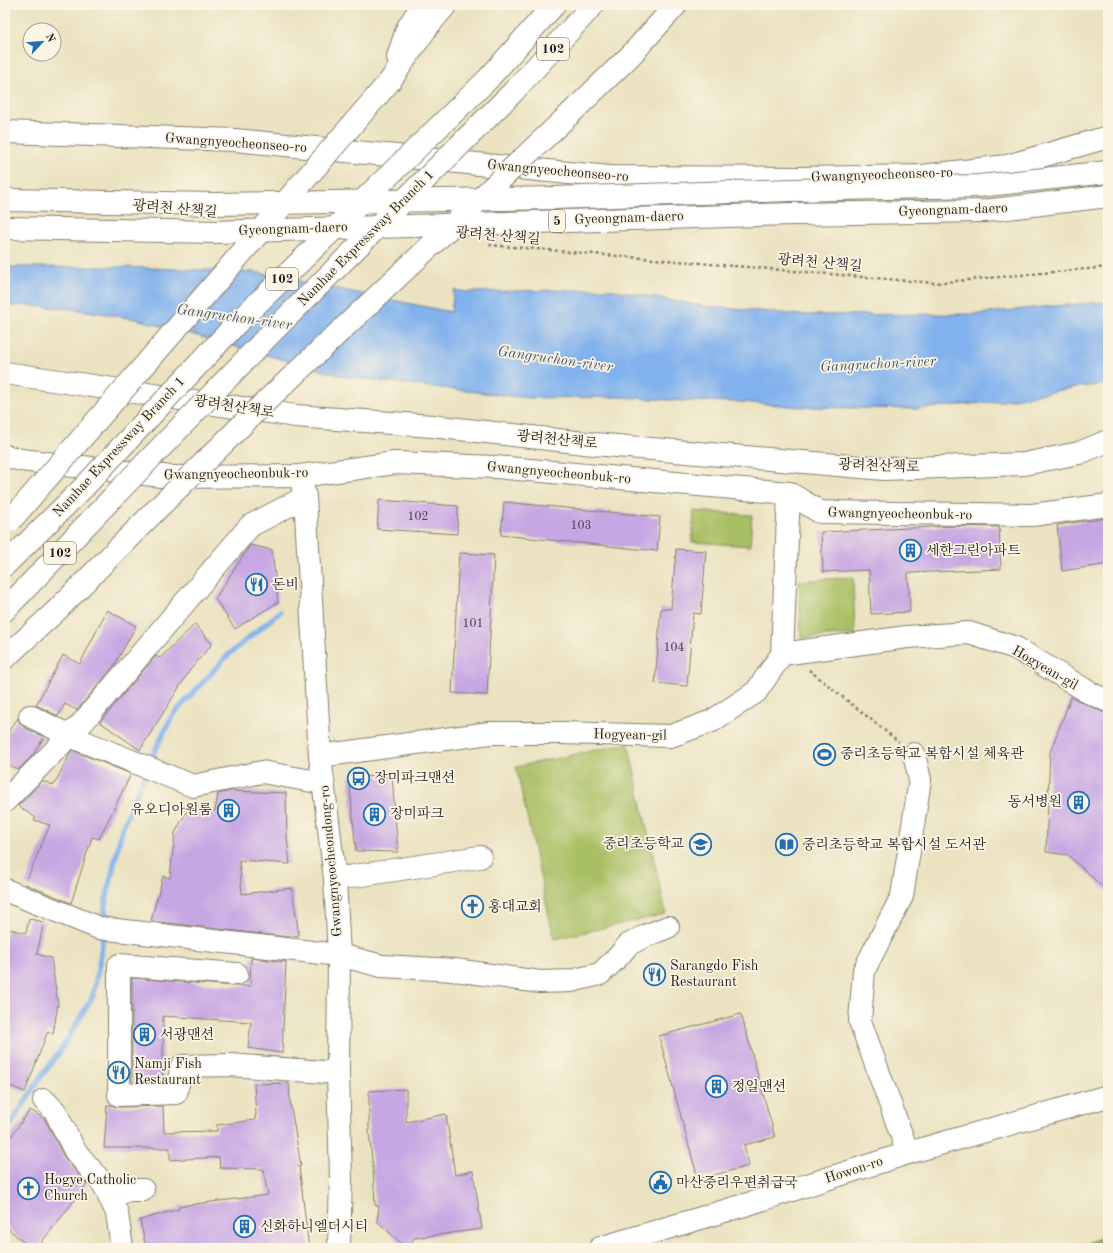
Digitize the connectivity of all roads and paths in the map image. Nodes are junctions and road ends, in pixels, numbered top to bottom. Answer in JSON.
{"nodes":[{"id":1,"x":422,"y":5,"type":"edge"},
{"id":2,"x":446,"y":5,"type":"edge"},
{"id":3,"x":554,"y":5,"type":"edge"},
{"id":4,"x":593,"y":5,"type":"edge"},
{"id":5,"x":676,"y":5,"type":"edge"},
{"id":6,"x":693,"y":5,"type":"edge"},
{"id":7,"x":631,"y":55,"type":"junction"},
{"id":8,"x":390,"y":81,"type":"junction"},
{"id":9,"x":5,"y":132,"type":"edge"},
{"id":10,"x":1108,"y":137,"type":"edge"},
{"id":11,"x":1108,"y":172,"type":"edge"},
{"id":12,"x":1108,"y":196,"type":"edge"},
{"id":13,"x":5,"y":200,"type":"edge"},
{"id":14,"x":5,"y":228,"type":"edge"},
{"id":15,"x":481,"y":245,"type":"dead end"},
{"id":16,"x":1108,"y":268,"type":"edge"},
{"id":17,"x":5,"y":373,"type":"edge"},
{"id":18,"x":1108,"y":441,"type":"edge"},
{"id":19,"x":5,"y":456,"type":"edge"},
{"id":20,"x":300,"y":476,"type":"junction"},
{"id":21,"x":788,"y":493,"type":"junction"},
{"id":22,"x":305,"y":498,"type":"junction"},
{"id":23,"x":1108,"y":505,"type":"edge"},
{"id":24,"x":8,"y":522,"type":"edge"},
{"id":25,"x":5,"y":565,"type":"edge"},
{"id":26,"x":5,"y":610,"type":"edge"},
{"id":27,"x":785,"y":654,"type":"junction"},
{"id":28,"x":5,"y":658,"type":"edge"},
{"id":29,"x":1108,"y":701,"type":"edge"},
{"id":30,"x":30,"y":716,"type":"dead end"},
{"id":31,"x":70,"y":736,"type":"junction"},
{"id":32,"x":914,"y":754,"type":"joint"},
{"id":33,"x":320,"y":756,"type":"junction"},
{"id":34,"x":323,"y":783,"type":"junction"},
{"id":35,"x":5,"y":801,"type":"edge"},
{"id":36,"x":480,"y":857,"type":"dead end"},
{"id":37,"x":335,"y":879,"type":"junction"},
{"id":38,"x":5,"y":890,"type":"edge"},
{"id":39,"x":668,"y":927,"type":"dead end"},
{"id":40,"x":339,"y":955,"type":"junction"},
{"id":41,"x":237,"y":974,"type":"dead end"},
{"id":42,"x":338,"y":1074,"type":"junction"},
{"id":43,"x":1108,"y":1096,"type":"edge"},
{"id":44,"x":44,"y":1100,"type":"dead end"},
{"id":45,"x":908,"y":1153,"type":"junction"},
{"id":46,"x":143,"y":1190,"type":"dead end"},
{"id":47,"x":109,"y":1197,"type":"junction"},
{"id":48,"x":122,"y":1248,"type":"edge"},
{"id":49,"x":338,"y":1248,"type":"edge"},
{"id":50,"x":600,"y":1248,"type":"edge"}],
"edges":[{"from":1,"to":8,"type":"main road"},
{"from":2,"to":8,"type":"main road"},
{"from":3,"to":25,"type":"main road","name":"Namhae Expressway Branch 1","number":"102","bridge":true},
{"from":4,"to":26,"type":"main road","name":"Namhae Expressway Branch 1","number":"102","bridge":true},
{"from":5,"to":7,"type":"main road"},
{"from":6,"to":7,"type":"main road"},
{"from":7,"to":28,"type":"main road","bridge":true},
{"from":8,"to":24,"type":"main road","bridge":true},
{"from":9,"to":10,"type":"main road","name":"Gwangnyeocheonseo-ro"},
{"from":11,"to":13,"type":"main road","name":"Gyeongnam-daero","number":"5","bridge":true},
{"from":12,"to":14,"type":"main road","name":"Gyeongnam-daero","number":"5","bridge":true},
{"from":15,"to":16,"type":"path","name":"광려천 산책길"},
{"from":17,"to":18,"type":"main road","name":"광려천산책로"},
{"from":19,"to":20,"type":"main road","name":"Gwangnyeocheonbuk-ro"},
{"from":20,"to":21,"type":"main road","name":"Gwangnyeocheonbuk-ro"},
{"from":20,"to":22,"type":"main road","name":"Gwangnyeocheondong-ro"},
{"from":21,"to":23,"type":"main road","name":"Gwangnyeocheonbuk-ro"},
{"from":21,"to":27,"type":"main road"},
{"from":22,"to":31,"type":"main road"},
{"from":22,"to":33,"type":"main road","name":"Gwangnyeocheondong-ro"},
{"from":27,"to":29,"type":"main road","name":"Hogyean-gil"},
{"from":27,"to":32,"type":"path"},
{"from":27,"to":33,"type":"main road","name":"Hogyean-gil"},
{"from":30,"to":31,"type":"main road"},
{"from":31,"to":34,"type":"main road"},
{"from":31,"to":35,"type":"main road"},
{"from":32,"to":45,"type":"main road"},
{"from":33,"to":34,"type":"main road","name":"Gwangnyeocheondong-ro"},
{"from":34,"to":37,"type":"main road","name":"Gwangnyeocheondong-ro"},
{"from":36,"to":37,"type":"main road"},
{"from":37,"to":40,"type":"main road","name":"Gwangnyeocheondong-ro"},
{"from":38,"to":40,"type":"main road"},
{"from":39,"to":40,"type":"main road"},
{"from":40,"to":42,"type":"main road","name":"Gwangnyeocheondong-ro"},
{"from":41,"to":42,"type":"main road"},
{"from":42,"to":49,"type":"main road","name":"Gwangnyeocheondong-ro"},
{"from":43,"to":45,"type":"main road","name":"Howon-ro"},
{"from":44,"to":47,"type":"main road"},
{"from":45,"to":50,"type":"main road","name":"Howon-ro"},
{"from":46,"to":47,"type":"main road"},
{"from":47,"to":48,"type":"main road"}]}
